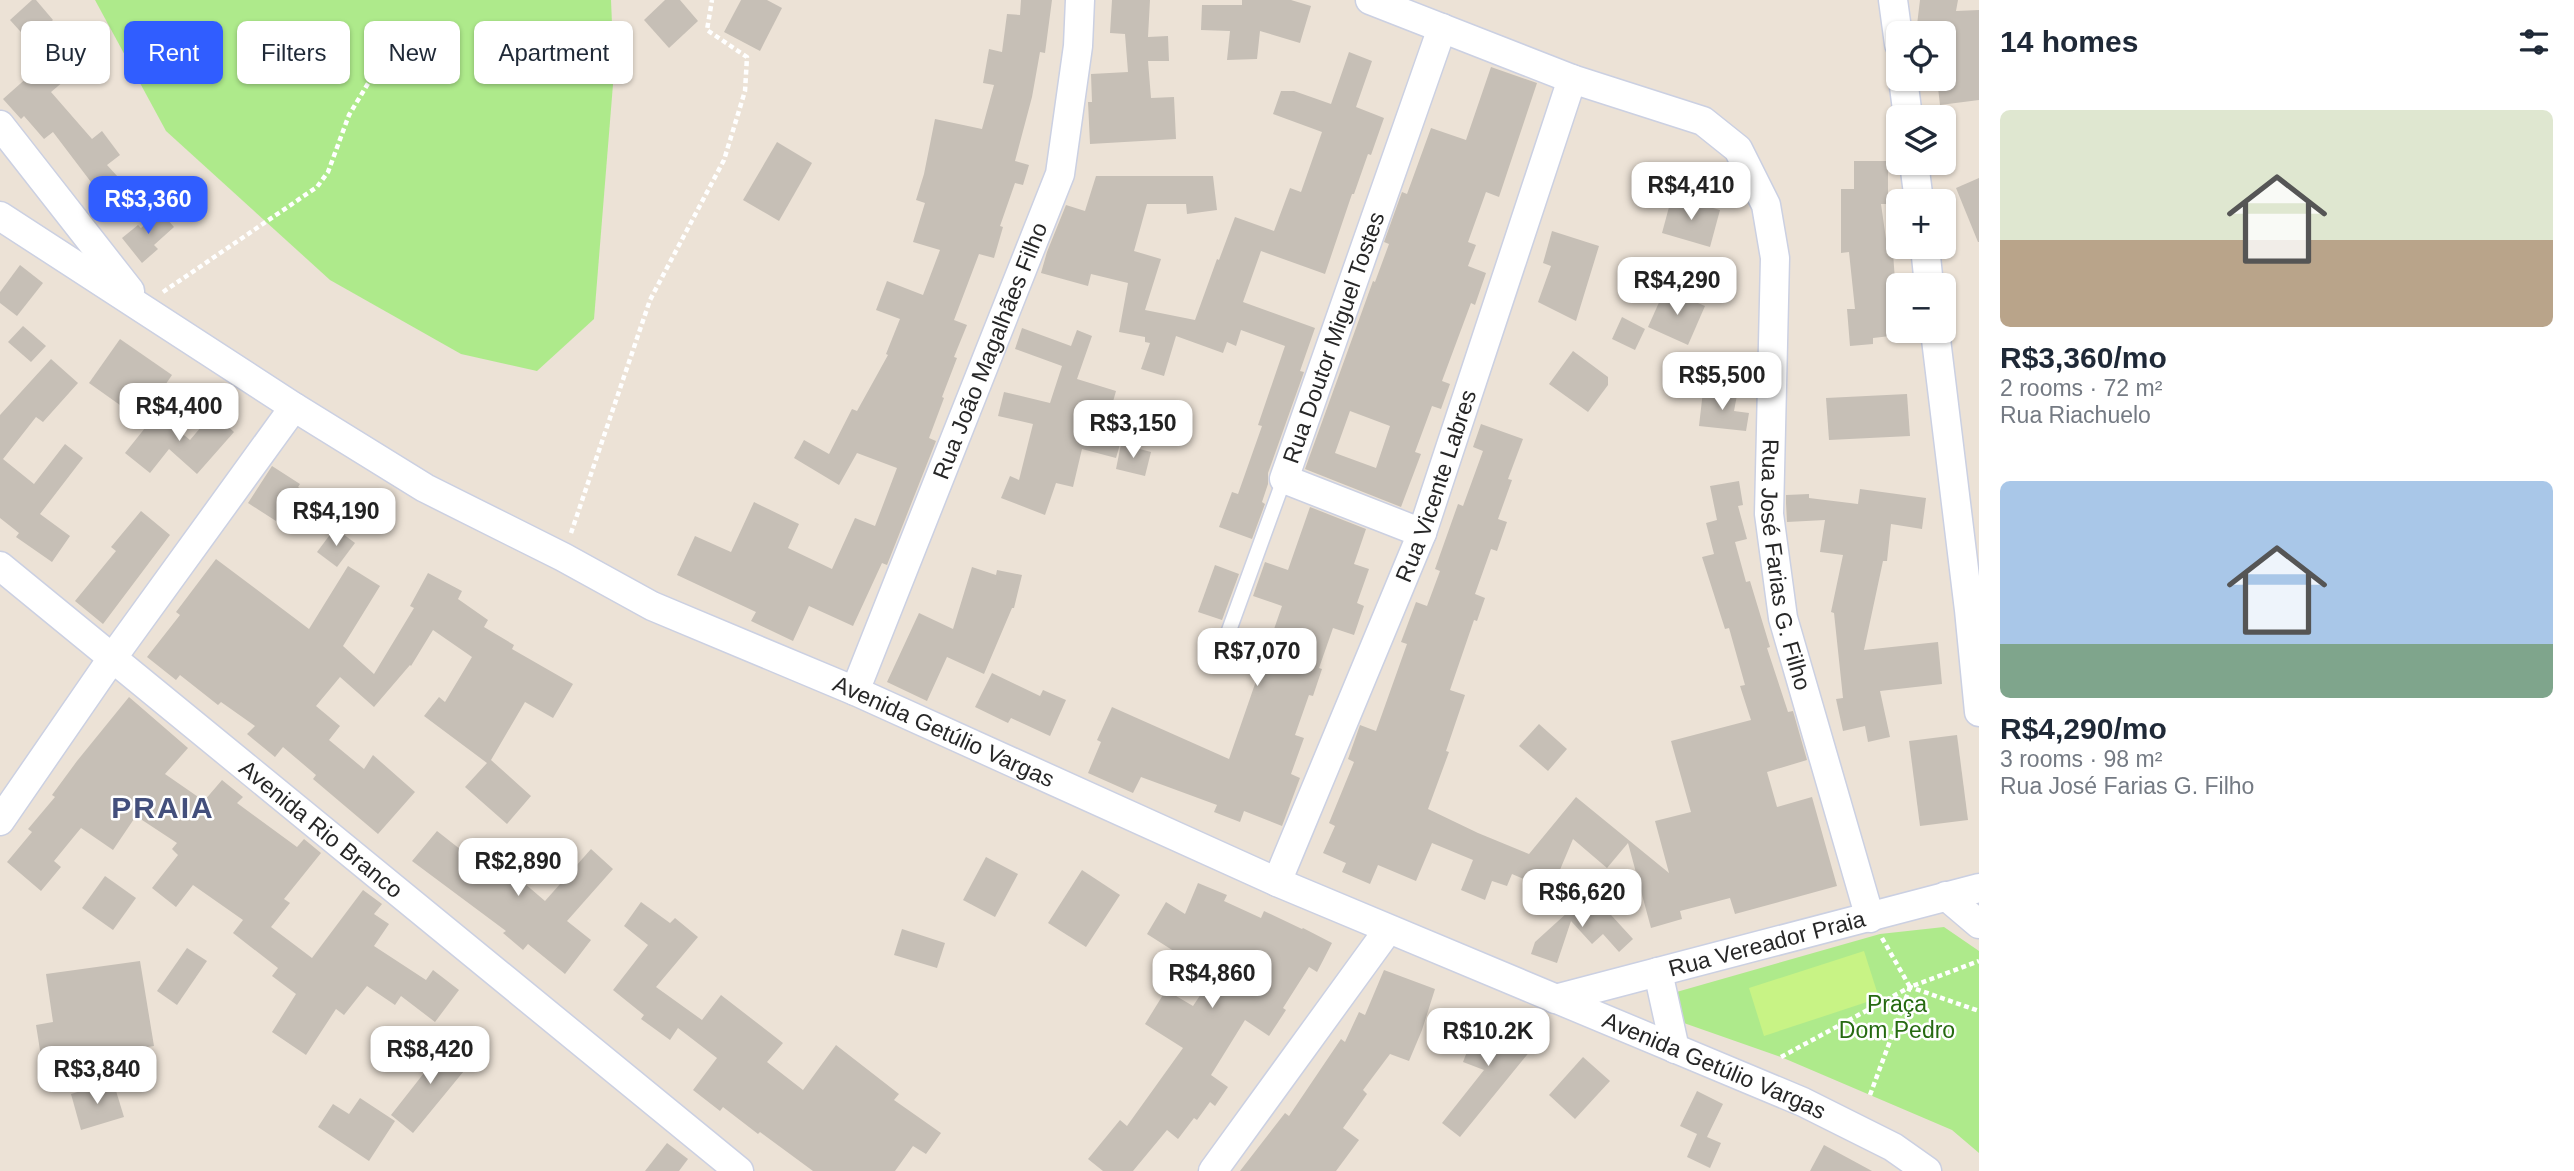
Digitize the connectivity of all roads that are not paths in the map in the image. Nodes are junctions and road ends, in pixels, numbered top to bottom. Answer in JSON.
{"nodes":[{"id":1,"x":1080,"y":0,"type":"edge"},
{"id":2,"x":1370,"y":0,"type":"edge"},
{"id":3,"x":1893,"y":0,"type":"edge"},
{"id":4,"x":1896,"y":21,"type":"edge"},
{"id":5,"x":1442,"y":28,"type":"junction"},
{"id":6,"x":1572,"y":79,"type":"junction"},
{"id":7,"x":0,"y":125,"type":"edge"},
{"id":8,"x":0,"y":216,"type":"edge"},
{"id":9,"x":142,"y":307,"type":"junction"},
{"id":10,"x":1937,"y":343,"type":"edge"},
{"id":11,"x":294,"y":407,"type":"junction"},
{"id":12,"x":1284,"y":479,"type":"junction"},
{"id":13,"x":1968,"y":499,"type":"edge"},
{"id":14,"x":1422,"y":533,"type":"junction"},
{"id":15,"x":0,"y":566,"type":"edge"},
{"id":16,"x":1974,"y":610,"type":"edge"},
{"id":17,"x":1223,"y":646,"type":"dead end"},
{"id":18,"x":113,"y":657,"type":"junction"},
{"id":19,"x":855,"y":691,"type":"junction"},
{"id":20,"x":1978,"y":697,"type":"edge"},
{"id":21,"x":0,"y":821,"type":"edge"},
{"id":22,"x":1277,"y":882,"type":"junction"},
{"id":23,"x":1979,"y":888,"type":"edge"},
{"id":24,"x":1946,"y":896,"type":"junction"},
{"id":25,"x":1979,"y":924,"type":"edge"},
{"id":26,"x":1875,"y":926,"type":"junction"},
{"id":27,"x":1388,"y":930,"type":"junction"},
{"id":28,"x":1658,"y":972,"type":"junction"},
{"id":29,"x":1555,"y":999,"type":"junction"},
{"id":30,"x":1675,"y":1049,"type":"junction"},
{"id":31,"x":739,"y":1171,"type":"edge"},
{"id":32,"x":1213,"y":1171,"type":"edge"},
{"id":33,"x":1927,"y":1171,"type":"edge"}],
"edges":[{"from":1,"to":19,"type":"street","name":"Rua João Magalhães Filho"},
{"from":2,"to":5,"type":"street","name":"Rua José Farias G. Filho"},
{"from":3,"to":4,"type":"street"},
{"from":5,"to":6,"type":"street","name":"Rua José Farias G. Filho"},
{"from":5,"to":12,"type":"street","name":"Rua Doutor Miguel Tostes"},
{"from":6,"to":14,"type":"street","name":"Rua Vicente Labres"},
{"from":6,"to":26,"type":"street","name":"Rua José Farias G. Filho"},
{"from":7,"to":9,"type":"street"},
{"from":8,"to":9,"type":"street","name":"Avenida Getúlio Vargas"},
{"from":9,"to":11,"type":"street","name":"Avenida Getúlio Vargas"},
{"from":10,"to":13,"type":"street"},
{"from":11,"to":18,"type":"street"},
{"from":11,"to":19,"type":"street","name":"Avenida Getúlio Vargas"},
{"from":12,"to":14,"type":"street"},
{"from":12,"to":17,"type":"lane","name":"Rua Doutor Miguel Tostes"},
{"from":13,"to":16,"type":"street"},
{"from":14,"to":22,"type":"street","name":"Rua Vicente Labres"},
{"from":15,"to":18,"type":"street","name":"Avenida Rio Branco"},
{"from":16,"to":20,"type":"street"},
{"from":18,"to":21,"type":"street"},
{"from":18,"to":31,"type":"street","name":"Avenida Rio Branco"},
{"from":19,"to":22,"type":"street","name":"Avenida Getúlio Vargas"},
{"from":22,"to":27,"type":"street","name":"Avenida Getúlio Vargas"},
{"from":23,"to":24,"type":"street","name":"Rua Vereador Praia"},
{"from":24,"to":25,"type":"street"},
{"from":24,"to":26,"type":"street","name":"Rua Vereador Praia"},
{"from":26,"to":28,"type":"street","name":"Rua Vereador Praia"},
{"from":27,"to":29,"type":"street","name":"Avenida Getúlio Vargas"},
{"from":27,"to":32,"type":"street"},
{"from":28,"to":29,"type":"street","name":"Rua Vereador Praia"},
{"from":28,"to":30,"type":"street"},
{"from":29,"to":30,"type":"street","name":"Avenida Getúlio Vargas"},
{"from":30,"to":33,"type":"street","name":"Avenida Getúlio Vargas"}]}
